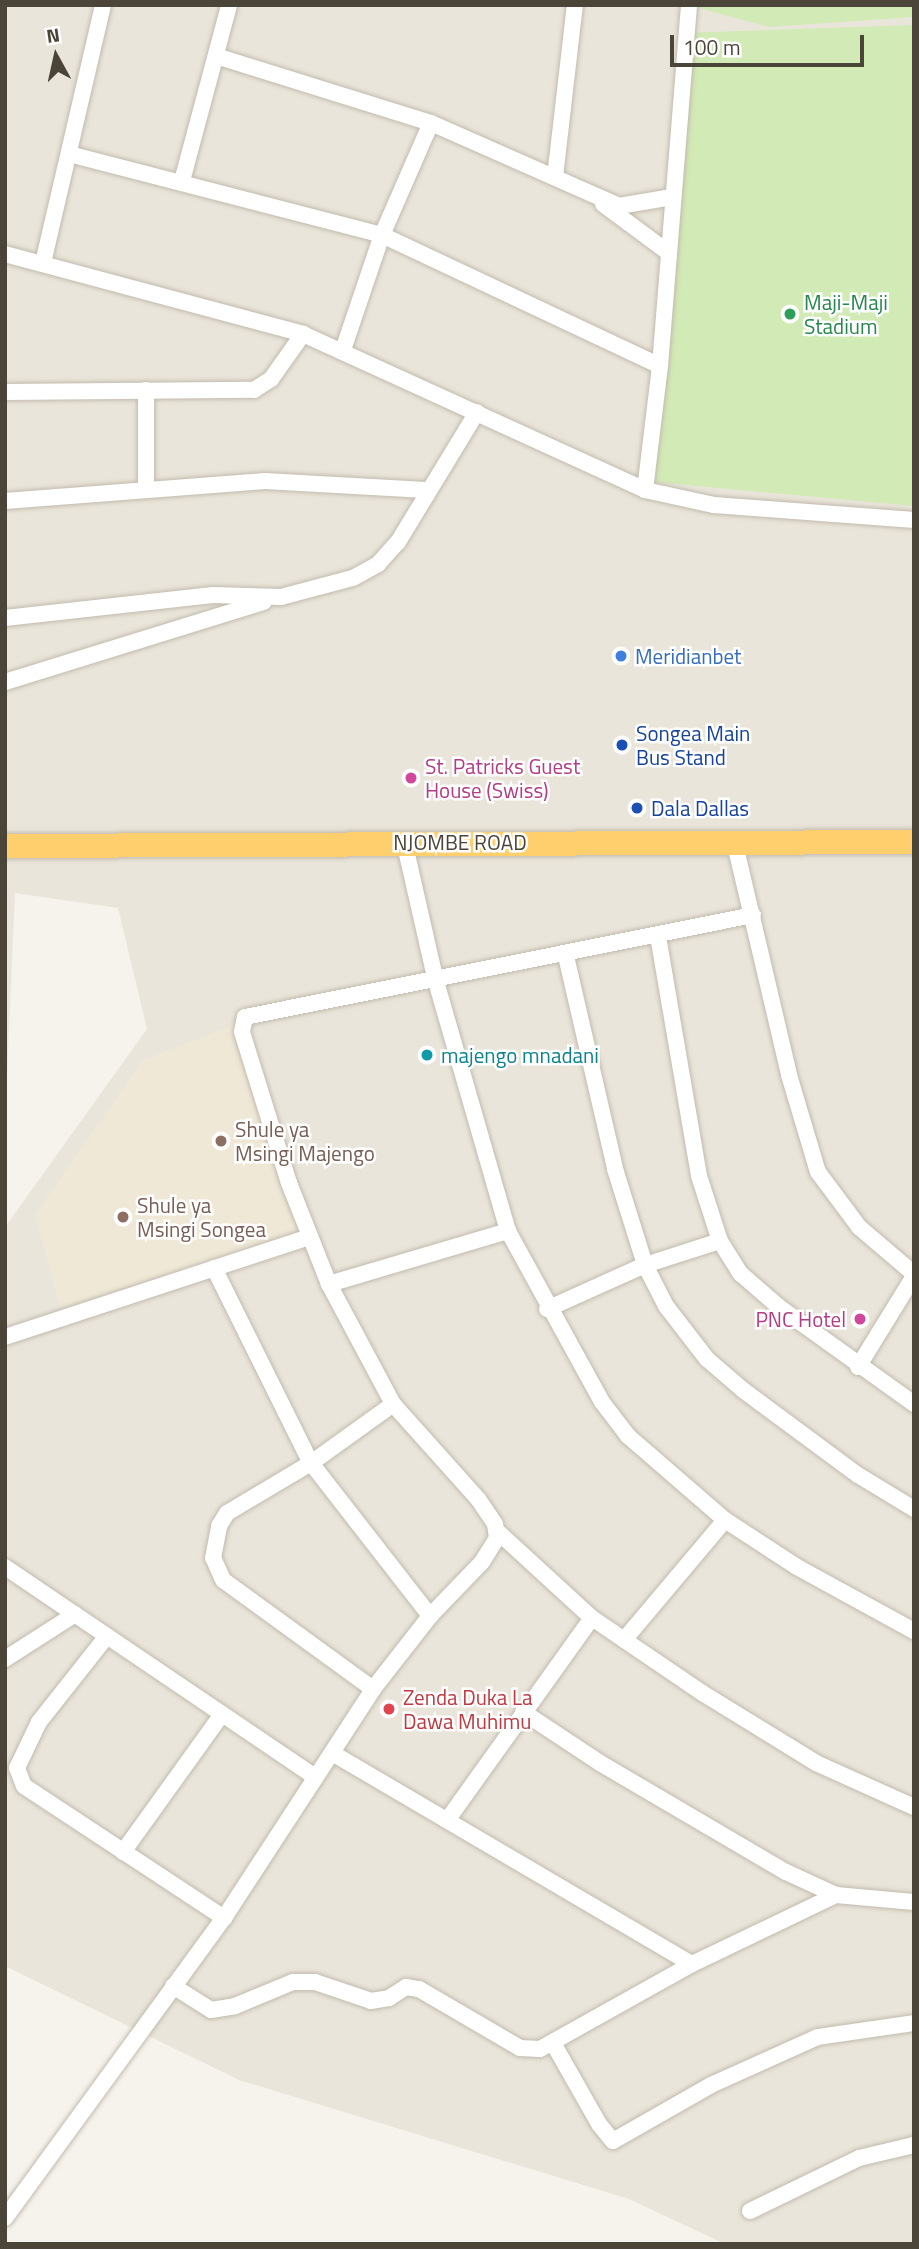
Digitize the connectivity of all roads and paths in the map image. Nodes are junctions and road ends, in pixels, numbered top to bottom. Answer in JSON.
{"nodes":[{"id":1,"x":103,"y":5,"type":"edge"},
{"id":2,"x":229,"y":5,"type":"edge"},
{"id":3,"x":575,"y":5,"type":"edge"},
{"id":4,"x":689,"y":5,"type":"edge"},
{"id":5,"x":216,"y":56,"type":"junction"},
{"id":6,"x":431,"y":123,"type":"junction"},
{"id":7,"x":69,"y":154,"type":"junction"},
{"id":8,"x":555,"y":177,"type":"junction"},
{"id":9,"x":182,"y":181,"type":"junction"},
{"id":10,"x":672,"y":197,"type":"junction"},
{"id":11,"x":595,"y":198,"type":"junction"},
{"id":12,"x":382,"y":235,"type":"junction"},
{"id":13,"x":668,"y":253,"type":"junction"},
{"id":14,"x":5,"y":254,"type":"edge"},
{"id":15,"x":43,"y":263,"type":"junction"},
{"id":16,"x":303,"y":334,"type":"junction"},
{"id":17,"x":343,"y":350,"type":"junction"},
{"id":18,"x":660,"y":366,"type":"junction"},
{"id":19,"x":146,"y":390,"type":"junction"},
{"id":20,"x":5,"y":392,"type":"edge"},
{"id":21,"x":477,"y":412,"type":"junction"},
{"id":22,"x":146,"y":487,"type":"junction"},
{"id":23,"x":426,"y":490,"type":"junction"},
{"id":24,"x":645,"y":491,"type":"junction"},
{"id":25,"x":5,"y":501,"type":"edge"},
{"id":26,"x":914,"y":520,"type":"edge"},
{"id":27,"x":281,"y":597,"type":"junction"},
{"id":28,"x":5,"y":618,"type":"edge"},
{"id":29,"x":5,"y":682,"type":"edge"},
{"id":30,"x":734,"y":840,"type":"junction"},
{"id":31,"x":404,"y":841,"type":"junction"},
{"id":32,"x":914,"y":842,"type":"edge"},
{"id":33,"x":5,"y":846,"type":"edge"},
{"id":34,"x":753,"y":915,"type":"junction"},
{"id":35,"x":658,"y":936,"type":"junction"},
{"id":36,"x":566,"y":956,"type":"junction"},
{"id":37,"x":435,"y":978,"type":"junction"},
{"id":38,"x":508,"y":1231,"type":"junction"},
{"id":39,"x":310,"y":1237,"type":"junction"},
{"id":40,"x":720,"y":1241,"type":"junction"},
{"id":41,"x":645,"y":1265,"type":"junction"},
{"id":42,"x":214,"y":1268,"type":"junction"},
{"id":43,"x":914,"y":1275,"type":"edge"},
{"id":44,"x":330,"y":1284,"type":"junction"},
{"id":45,"x":547,"y":1309,"type":"junction"},
{"id":46,"x":5,"y":1337,"type":"edge"},
{"id":47,"x":858,"y":1367,"type":"junction"},
{"id":48,"x":393,"y":1404,"type":"junction"},
{"id":49,"x":914,"y":1404,"type":"edge"},
{"id":50,"x":312,"y":1463,"type":"junction"},
{"id":51,"x":914,"y":1509,"type":"edge"},
{"id":52,"x":725,"y":1520,"type":"junction"},
{"id":53,"x":497,"y":1531,"type":"junction"},
{"id":54,"x":5,"y":1567,"type":"edge"},
{"id":55,"x":75,"y":1614,"type":"junction"},
{"id":56,"x":430,"y":1616,"type":"junction"},
{"id":57,"x":593,"y":1618,"type":"junction"},
{"id":58,"x":914,"y":1630,"type":"edge"},
{"id":59,"x":107,"y":1636,"type":"junction"},
{"id":60,"x":624,"y":1640,"type":"junction"},
{"id":61,"x":5,"y":1659,"type":"edge"},
{"id":62,"x":373,"y":1689,"type":"junction"},
{"id":63,"x":523,"y":1712,"type":"junction"},
{"id":64,"x":222,"y":1714,"type":"junction"},
{"id":65,"x":332,"y":1753,"type":"junction"},
{"id":66,"x":315,"y":1777,"type":"junction"},
{"id":67,"x":914,"y":1807,"type":"edge"},
{"id":68,"x":448,"y":1819,"type":"junction"},
{"id":69,"x":123,"y":1852,"type":"junction"},
{"id":70,"x":836,"y":1895,"type":"junction"},
{"id":71,"x":914,"y":1902,"type":"edge"},
{"id":72,"x":224,"y":1918,"type":"junction"},
{"id":73,"x":692,"y":1964,"type":"junction"},
{"id":74,"x":173,"y":1986,"type":"junction"},
{"id":75,"x":914,"y":2023,"type":"edge"},
{"id":76,"x":553,"y":2043,"type":"junction"},
{"id":77,"x":914,"y":2145,"type":"edge"},
{"id":78,"x":750,"y":2211,"type":"dead end"},
{"id":79,"x":5,"y":2218,"type":"edge"}],
"edges":[{"from":1,"to":7,"type":"street"},
{"from":2,"to":5,"type":"street"},
{"from":3,"to":8,"type":"street"},
{"from":4,"to":10,"type":"street"},
{"from":5,"to":6,"type":"street"},
{"from":5,"to":9,"type":"street"},
{"from":6,"to":8,"type":"street"},
{"from":6,"to":12,"type":"street"},
{"from":7,"to":9,"type":"street"},
{"from":7,"to":15,"type":"street"},
{"from":8,"to":11,"type":"street"},
{"from":9,"to":12,"type":"street"},
{"from":10,"to":11,"type":"street"},
{"from":10,"to":13,"type":"street"},
{"from":11,"to":13,"type":"street"},
{"from":12,"to":17,"type":"street"},
{"from":12,"to":18,"type":"street"},
{"from":13,"to":18,"type":"street"},
{"from":14,"to":15,"type":"street"},
{"from":15,"to":16,"type":"street"},
{"from":16,"to":17,"type":"street"},
{"from":16,"to":19,"type":"street"},
{"from":17,"to":21,"type":"street"},
{"from":18,"to":24,"type":"street"},
{"from":19,"to":20,"type":"street"},
{"from":19,"to":22,"type":"street"},
{"from":21,"to":23,"type":"street"},
{"from":21,"to":24,"type":"street"},
{"from":22,"to":23,"type":"street"},
{"from":22,"to":25,"type":"street"},
{"from":23,"to":27,"type":"street"},
{"from":24,"to":26,"type":"street"},
{"from":27,"to":28,"type":"street"},
{"from":27,"to":29,"type":"street"},
{"from":30,"to":31,"type":"highway","name":"NJOMBE ROAD"},
{"from":30,"to":32,"type":"highway","name":"NJOMBE ROAD"},
{"from":30,"to":34,"type":"street"},
{"from":31,"to":33,"type":"highway","name":"NJOMBE ROAD"},
{"from":31,"to":37,"type":"street"},
{"from":34,"to":35,"type":"street"},
{"from":34,"to":43,"type":"street"},
{"from":35,"to":36,"type":"street"},
{"from":35,"to":40,"type":"street"},
{"from":36,"to":37,"type":"street"},
{"from":36,"to":41,"type":"street"},
{"from":37,"to":38,"type":"street"},
{"from":37,"to":39,"type":"street"},
{"from":38,"to":44,"type":"street"},
{"from":38,"to":45,"type":"street"},
{"from":39,"to":42,"type":"street"},
{"from":39,"to":44,"type":"street"},
{"from":40,"to":41,"type":"street"},
{"from":40,"to":47,"type":"street"},
{"from":41,"to":45,"type":"street"},
{"from":41,"to":51,"type":"street"},
{"from":42,"to":46,"type":"street"},
{"from":42,"to":50,"type":"street"},
{"from":43,"to":47,"type":"street"},
{"from":44,"to":48,"type":"street"},
{"from":45,"to":52,"type":"street"},
{"from":47,"to":49,"type":"street"},
{"from":48,"to":50,"type":"street"},
{"from":48,"to":53,"type":"street"},
{"from":50,"to":56,"type":"street"},
{"from":50,"to":62,"type":"street"},
{"from":52,"to":58,"type":"street"},
{"from":52,"to":60,"type":"street"},
{"from":53,"to":56,"type":"street"},
{"from":53,"to":57,"type":"street"},
{"from":54,"to":55,"type":"street"},
{"from":55,"to":59,"type":"street"},
{"from":55,"to":61,"type":"street"},
{"from":56,"to":62,"type":"street"},
{"from":57,"to":60,"type":"street"},
{"from":57,"to":63,"type":"street"},
{"from":59,"to":64,"type":"street"},
{"from":59,"to":69,"type":"street"},
{"from":60,"to":67,"type":"street"},
{"from":62,"to":65,"type":"street"},
{"from":63,"to":68,"type":"street"},
{"from":63,"to":70,"type":"street"},
{"from":64,"to":66,"type":"street"},
{"from":64,"to":69,"type":"street"},
{"from":65,"to":66,"type":"street"},
{"from":65,"to":68,"type":"street"},
{"from":66,"to":72,"type":"street"},
{"from":68,"to":73,"type":"street"},
{"from":69,"to":72,"type":"street"},
{"from":70,"to":71,"type":"street"},
{"from":70,"to":73,"type":"street"},
{"from":72,"to":74,"type":"street"},
{"from":73,"to":76,"type":"street"},
{"from":74,"to":76,"type":"street"},
{"from":74,"to":79,"type":"street"},
{"from":75,"to":76,"type":"street"},
{"from":77,"to":78,"type":"street"}]}
